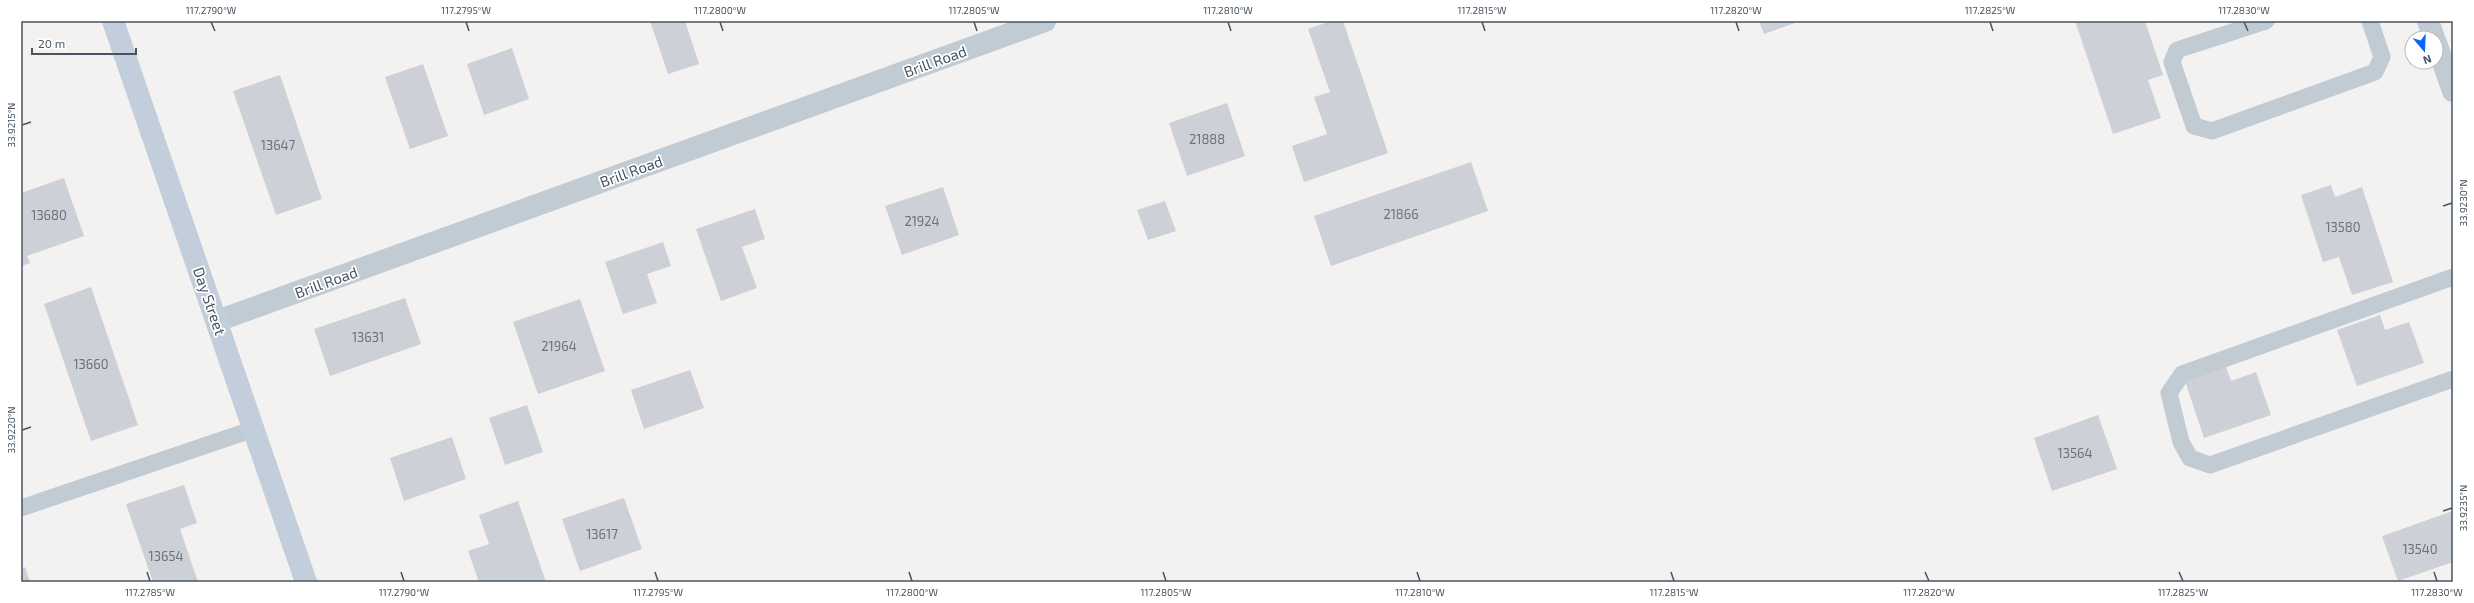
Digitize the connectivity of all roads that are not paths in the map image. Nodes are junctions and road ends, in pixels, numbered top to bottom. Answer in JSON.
{"nodes":[{"id":1,"x":113,"y":21,"type":"edge"},
{"id":2,"x":1045,"y":21,"type":"edge"},
{"id":3,"x":2266,"y":21,"type":"edge"},
{"id":4,"x":2370,"y":21,"type":"edge"},
{"id":5,"x":2444,"y":66,"type":"edge"},
{"id":6,"x":2453,"y":91,"type":"edge"},
{"id":7,"x":2453,"y":277,"type":"edge"},
{"id":8,"x":217,"y":321,"type":"junction"},
{"id":9,"x":2453,"y":378,"type":"edge"},
{"id":10,"x":254,"y":429,"type":"junction"},
{"id":11,"x":21,"y":508,"type":"edge"},
{"id":12,"x":306,"y":582,"type":"edge"}],
"edges":[{"from":1,"to":8,"type":"main road","name":"Day Street"},
{"from":2,"to":8,"type":"street","name":"Brill Road"},
{"from":3,"to":4,"type":"lane"},
{"from":5,"to":6,"type":"street"},
{"from":7,"to":9,"type":"lane"},
{"from":8,"to":10,"type":"main road","name":"Day Street"},
{"from":10,"to":11,"type":"lane"},
{"from":10,"to":12,"type":"main road","name":"Day Street"}]}
